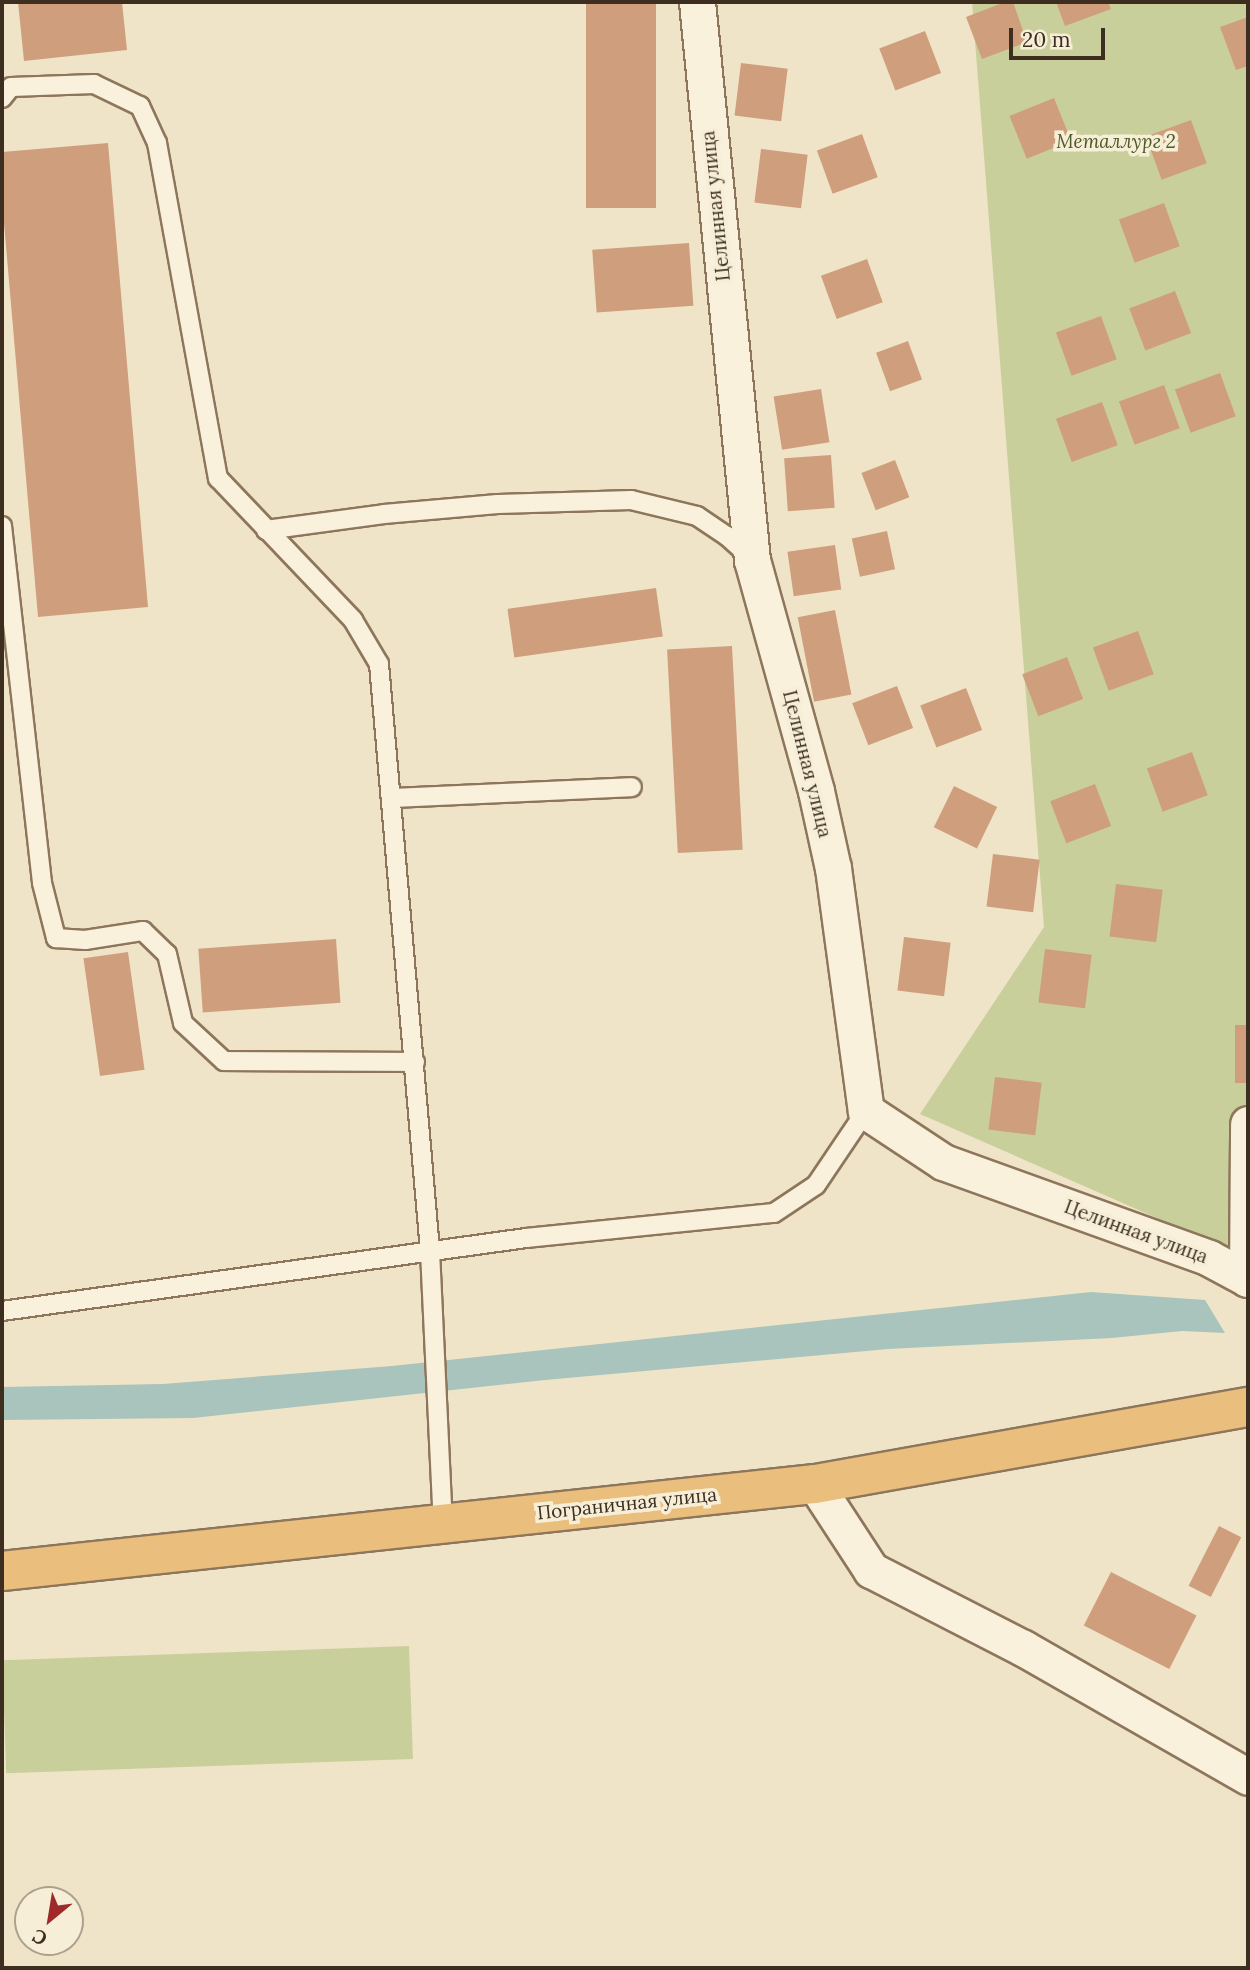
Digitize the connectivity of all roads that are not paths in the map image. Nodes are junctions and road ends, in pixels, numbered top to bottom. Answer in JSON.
{"nodes":[{"id":1,"x":697,"y":2,"type":"edge"},
{"id":2,"x":2,"y":98,"type":"edge"},
{"id":3,"x":2,"y":526,"type":"edge"},
{"id":4,"x":266,"y":530,"type":"junction"},
{"id":5,"x":752,"y":560,"type":"junction"},
{"id":6,"x":632,"y":787,"type":"dead end"},
{"id":7,"x":391,"y":798,"type":"junction"},
{"id":8,"x":415,"y":1062,"type":"junction"},
{"id":9,"x":866,"y":1111,"type":"junction"},
{"id":10,"x":1248,"y":1124,"type":"edge"},
{"id":11,"x":430,"y":1251,"type":"junction"},
{"id":12,"x":1248,"y":1279,"type":"edge"},
{"id":13,"x":2,"y":1311,"type":"edge"},
{"id":14,"x":1248,"y":1407,"type":"edge"},
{"id":15,"x":815,"y":1484,"type":"junction"},
{"id":16,"x":443,"y":1524,"type":"junction"},
{"id":17,"x":2,"y":1571,"type":"edge"},
{"id":18,"x":1248,"y":1777,"type":"edge"}],
"edges":[{"from":1,"to":5,"type":"street","name":"Целинная улица"},
{"from":2,"to":4,"type":"lane"},
{"from":3,"to":8,"type":"lane"},
{"from":4,"to":5,"type":"lane"},
{"from":4,"to":7,"type":"lane"},
{"from":5,"to":9,"type":"street","name":"Целинная улица"},
{"from":6,"to":7,"type":"lane"},
{"from":7,"to":8,"type":"lane"},
{"from":8,"to":11,"type":"lane"},
{"from":9,"to":11,"type":"lane"},
{"from":9,"to":12,"type":"street","name":"Целинная улица"},
{"from":10,"to":12,"type":"street","name":"Целинная улица"},
{"from":11,"to":13,"type":"lane"},
{"from":11,"to":16,"type":"lane"},
{"from":14,"to":15,"type":"highway","name":"Пограничная улица"},
{"from":15,"to":16,"type":"highway","name":"Пограничная улица"},
{"from":15,"to":18,"type":"street"},
{"from":16,"to":17,"type":"highway","name":"Пограничная улица"}]}
